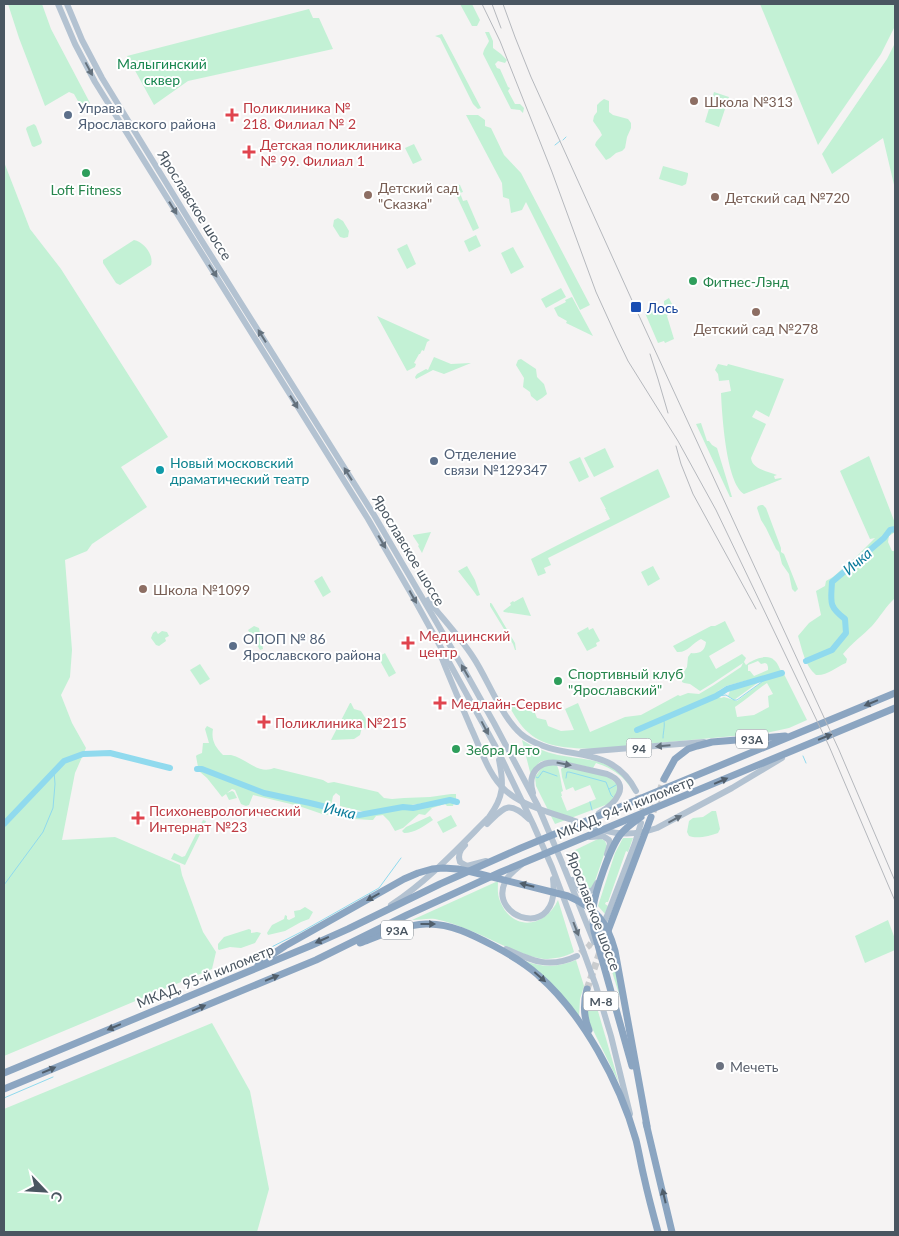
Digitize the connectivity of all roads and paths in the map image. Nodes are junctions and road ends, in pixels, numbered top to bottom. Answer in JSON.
{"nodes":[{"id":1,"x":58,"y":4,"type":"edge"},
{"id":2,"x":67,"y":4,"type":"edge"},
{"id":3,"x":197,"y":239,"type":"junction"},
{"id":4,"x":414,"y":581,"type":"junction"},
{"id":5,"x":430,"y":628,"type":"junction"},
{"id":6,"x":895,"y":693,"type":"edge"},
{"id":7,"x":895,"y":708,"type":"edge"},
{"id":8,"x":792,"y":735,"type":"junction"},
{"id":9,"x":712,"y":742,"type":"junction"},
{"id":10,"x":797,"y":748,"type":"junction"},
{"id":11,"x":498,"y":751,"type":"junction"},
{"id":12,"x":565,"y":752,"type":"junction"},
{"id":13,"x":664,"y":779,"type":"tunnel mouth"},
{"id":14,"x":636,"y":791,"type":"tunnel mouth"},
{"id":15,"x":538,"y":806,"type":"junction"},
{"id":16,"x":650,"y":814,"type":"junction"},
{"id":17,"x":641,"y":823,"type":"tunnel mouth"},
{"id":18,"x":534,"y":824,"type":"junction"},
{"id":19,"x":577,"y":825,"type":"junction"},
{"id":20,"x":577,"y":841,"type":"junction"},
{"id":21,"x":497,"y":858,"type":"junction"},
{"id":22,"x":524,"y":863,"type":"junction"},
{"id":23,"x":563,"y":865,"type":"junction"},
{"id":24,"x":552,"y":867,"type":"junction"},
{"id":25,"x":414,"y":897,"type":"joint"},
{"id":26,"x":374,"y":916,"type":"junction"},
{"id":27,"x":406,"y":916,"type":"joint"},
{"id":28,"x":598,"y":933,"type":"tunnel mouth"},
{"id":29,"x":481,"y":939,"type":"junction"},
{"id":30,"x":603,"y":944,"type":"tunnel mouth"},
{"id":31,"x":577,"y":956,"type":"tunnel mouth"},
{"id":32,"x":316,"y":960,"type":"junction"},
{"id":33,"x":240,"y":975,"type":"junction"},
{"id":34,"x":608,"y":983,"type":"junction"},
{"id":35,"x":586,"y":989,"type":"tunnel mouth"},
{"id":36,"x":598,"y":1051,"type":"junction"},
{"id":37,"x":4,"y":1073,"type":"edge"},
{"id":38,"x":4,"y":1089,"type":"edge"},
{"id":39,"x":647,"y":1126,"type":"junction"},
{"id":40,"x":636,"y":1139,"type":"junction"},
{"id":41,"x":658,"y":1232,"type":"edge"},
{"id":42,"x":672,"y":1232,"type":"edge"}],
"edges":[{"from":1,"to":3,"type":"main road","name":"Ярославское шоссе","one_way":true},
{"from":2,"to":3,"type":"main road","name":"Ярославское шоссе"},
{"from":4,"to":3,"type":"main road","name":"Ярославское шоссе","one_way":true},
{"from":3,"to":5,"type":"main road","name":"Ярославское шоссе","one_way":true},
{"from":4,"to":12,"type":"main road","number":"94"},
{"from":15,"to":4,"type":"main road","name":"Ярославское шоссе","one_way":true},
{"from":5,"to":10,"type":"main road","one_way":true},
{"from":5,"to":11,"type":"main road","name":"Ярославское шоссе","one_way":true},
{"from":6,"to":8,"type":"highway","name":"МКАД, 94-й километр","one_way":true},
{"from":10,"to":7,"type":"highway","name":"МКАД, 94-й километр","one_way":true},
{"from":8,"to":9,"type":"highway","number":"93A"},
{"from":8,"to":19,"type":"highway","name":"МКАД, 94-й километр"},
{"from":9,"to":12,"type":"main road","number":"94","one_way":true},
{"from":9,"to":13,"type":"highway","number":"93A"},
{"from":16,"to":10,"type":"highway","name":"МКАД, 94-й километр","one_way":true},
{"from":11,"to":18,"type":"main road","name":"Ярославское шоссе"},
{"from":11,"to":26,"type":"main road"},
{"from":12,"to":14,"type":"main road","number":"94"},
{"from":15,"to":19,"type":"main road","one_way":true},
{"from":15,"to":23,"type":"main road","name":"Ярославское шоссе","number":"М-8"},
{"from":16,"to":20,"type":"highway","name":"МКАД, 94-й километр"},
{"from":16,"to":30,"type":"highway"},
{"from":16,"to":34,"type":"highway"},
{"from":17,"to":28,"type":"main road"},
{"from":18,"to":21,"type":"main road"},
{"from":18,"to":24,"type":"main road","name":"Ярославское шоссе","number":"М-8"},
{"from":19,"to":21,"type":"highway","name":"МКАД, 94-й километр"},
{"from":20,"to":22,"type":"highway","name":"МКАД, 94-й километр"},
{"from":20,"to":23,"type":"main road"},
{"from":21,"to":25,"type":"highway","name":"МКАД, 94-й километр"},
{"from":22,"to":24,"type":"main road"},
{"from":22,"to":27,"type":"highway","name":"МКАД, 94-й километр"},
{"from":23,"to":34,"type":"main road","name":"Ярославское шоссе","number":"М-8"},
{"from":24,"to":40,"type":"main road","name":"Ярославское шоссе","number":"М-8","one_way":true},
{"from":25,"to":26,"type":"highway","name":"МКАД, 95-й километр"},
{"from":26,"to":33,"type":"highway","name":"МКАД, 95-й километр","one_way":true},
{"from":27,"to":32,"type":"highway","name":"МКАД, 95-й километр"},
{"from":29,"to":31,"type":"main road"},
{"from":32,"to":29,"type":"highway","number":"93A","one_way":true},
{"from":29,"to":36,"type":"highway","number":"93A","one_way":true},
{"from":38,"to":32,"type":"highway","name":"МКАД, 95-й километр","one_way":true},
{"from":33,"to":37,"type":"highway","name":"МКАД, 95-й километр","one_way":true},
{"from":39,"to":33,"type":"highway","one_way":true},
{"from":34,"to":39,"type":"highway","name":"Ярославское шоссе","number":"М-8"},
{"from":35,"to":36,"type":"highway","number":"93A"},
{"from":36,"to":40,"type":"highway","number":"93A"},
{"from":42,"to":39,"type":"highway","name":"Ярославское шоссе","number":"М-8","one_way":true},
{"from":40,"to":41,"type":"highway","name":"Ярославское шоссе","number":"М-8"}]}
